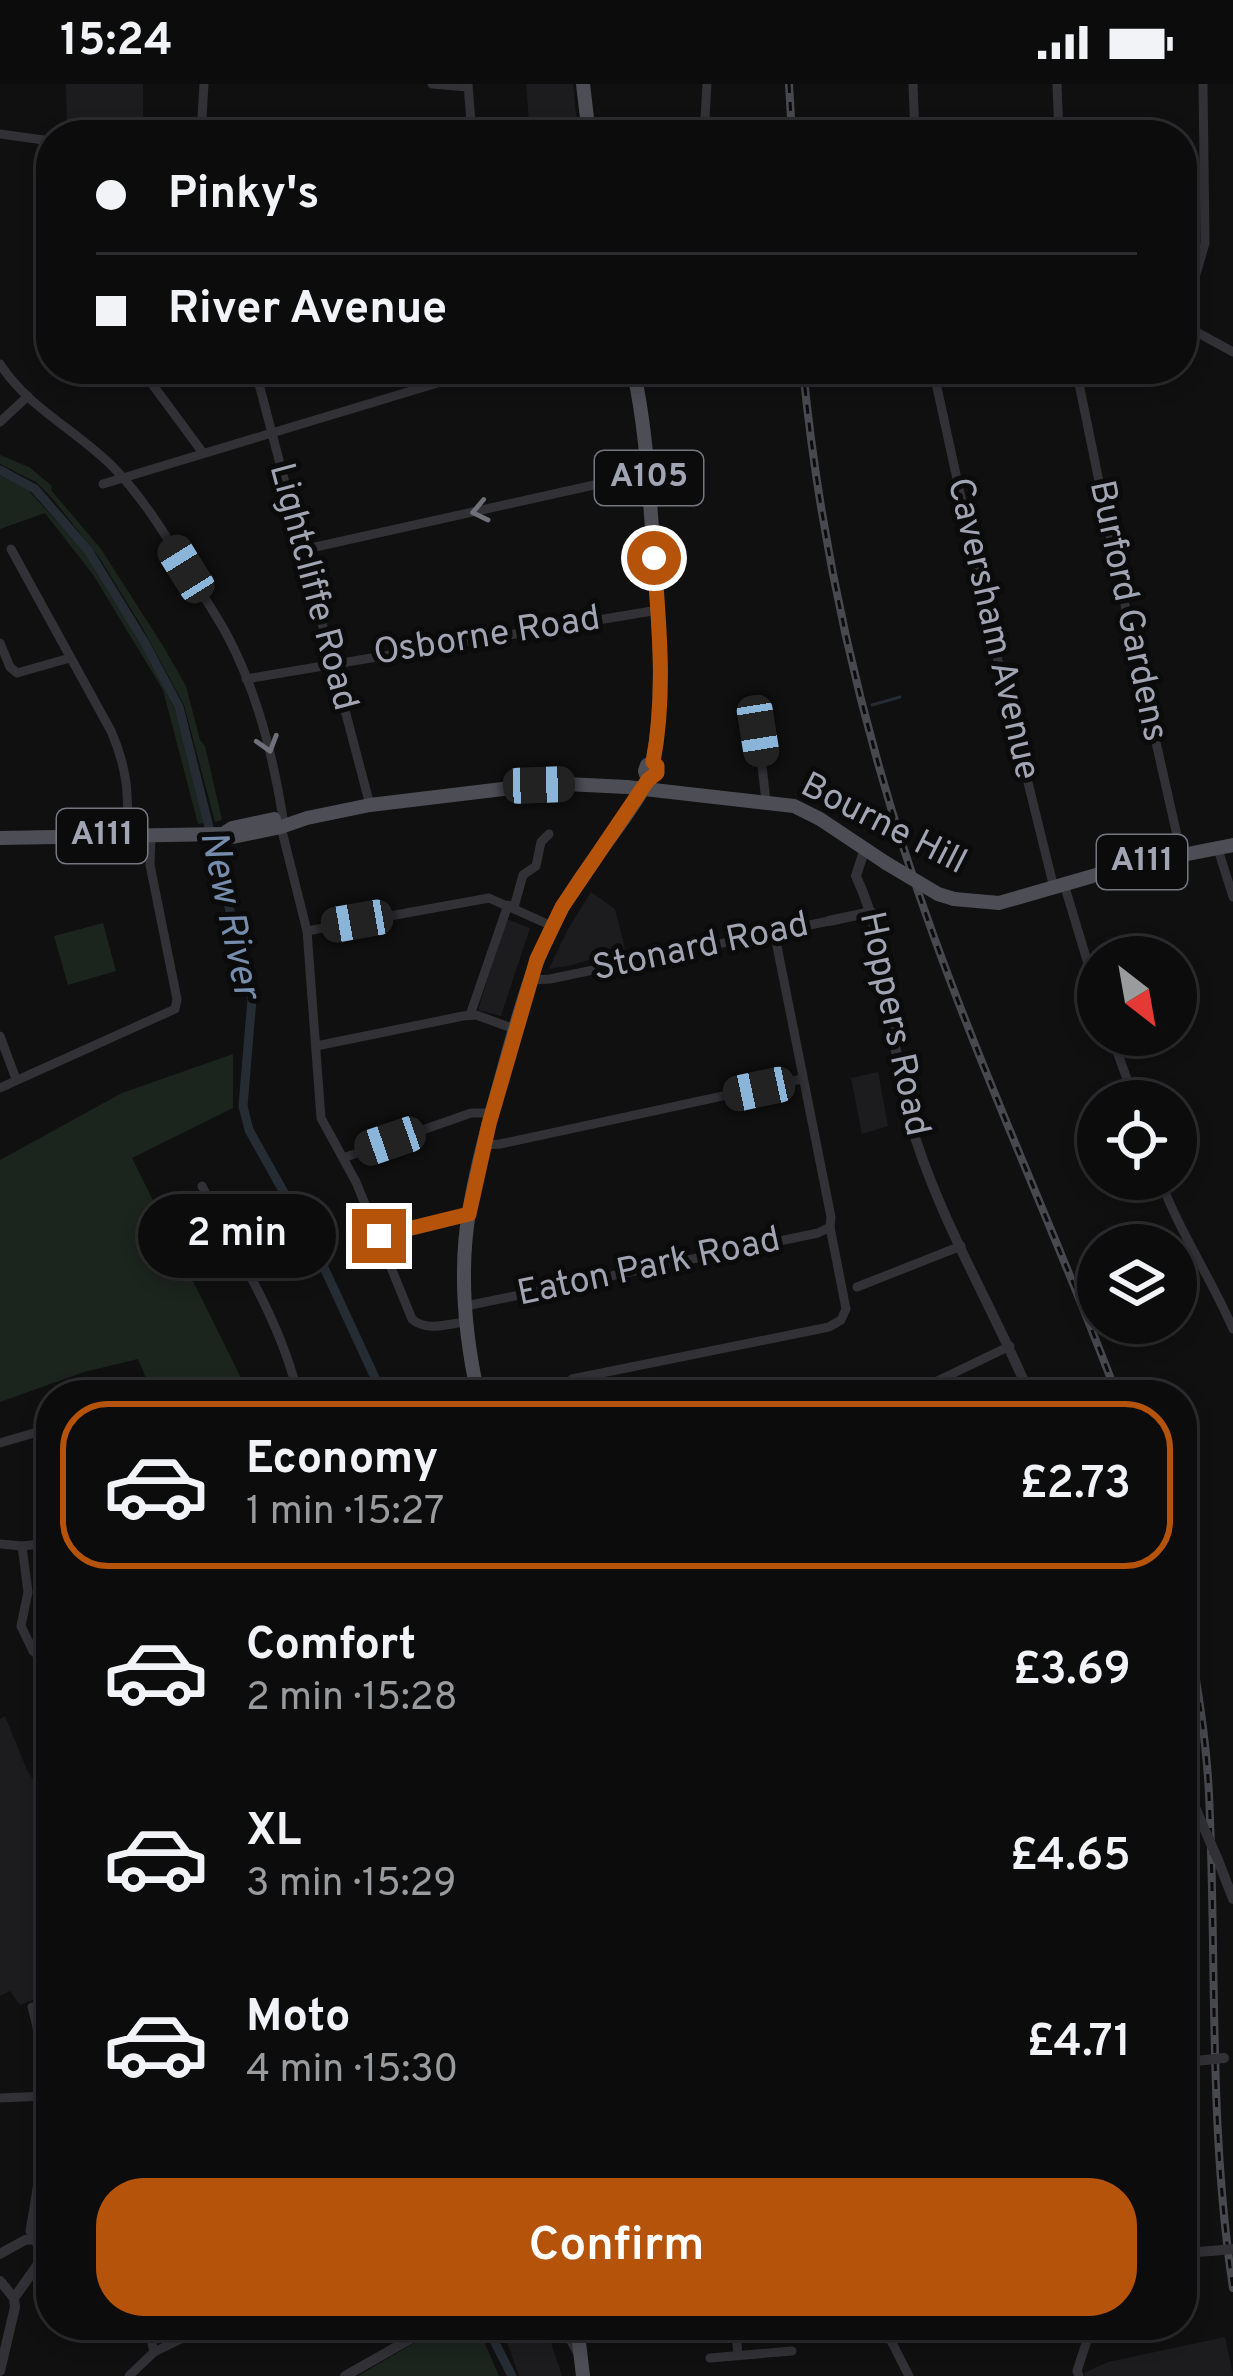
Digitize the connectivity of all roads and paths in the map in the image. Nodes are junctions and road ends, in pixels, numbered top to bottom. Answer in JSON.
{"nodes":[{"id":1,"x":204,"y":84,"type":"edge"},
{"id":2,"x":432,"y":84,"type":"edge"},
{"id":3,"x":583,"y":84,"type":"edge"},
{"id":4,"x":706,"y":84,"type":"edge"},
{"id":5,"x":913,"y":84,"type":"edge"},
{"id":6,"x":1058,"y":84,"type":"edge"},
{"id":7,"x":1203,"y":84,"type":"edge"},
{"id":8,"x":468,"y":86,"type":"edge"},
{"id":9,"x":202,"y":120,"type":"edge"},
{"id":10,"x":471,"y":120,"type":"edge"},
{"id":11,"x":587,"y":120,"type":"edge"},
{"id":12,"x":705,"y":120,"type":"edge"},
{"id":13,"x":914,"y":120,"type":"edge"},
{"id":14,"x":1059,"y":120,"type":"edge"},
{"id":15,"x":0,"y":134,"type":"edge"},
{"id":16,"x":36,"y":139,"type":"edge"},
{"id":17,"x":1197,"y":271,"type":"edge"},
{"id":18,"x":1197,"y":332,"type":"edge"},
{"id":19,"x":1233,"y":352,"type":"edge"},
{"id":20,"x":0,"y":364,"type":"edge"},
{"id":21,"x":153,"y":384,"type":"edge"},
{"id":22,"x":259,"y":384,"type":"edge"},
{"id":23,"x":433,"y":384,"type":"edge"},
{"id":24,"x":636,"y":384,"type":"edge"},
{"id":25,"x":936,"y":384,"type":"edge"},
{"id":26,"x":1079,"y":384,"type":"edge"},
{"id":27,"x":28,"y":396,"type":"junction"},
{"id":28,"x":0,"y":422,"type":"edge"},
{"id":29,"x":271,"y":432,"type":"junction"},
{"id":30,"x":203,"y":453,"type":"junction"},
{"id":31,"x":648,"y":473,"type":"junction"},
{"id":32,"x":123,"y":478,"type":"junction"},
{"id":33,"x":103,"y":484,"type":"dead end"},
{"id":34,"x":11,"y":549,"type":"dead end"},
{"id":35,"x":302,"y":550,"type":"junction"},
{"id":36,"x":658,"y":610,"type":"junction"},
{"id":37,"x":0,"y":643,"type":"edge"},
{"id":38,"x":70,"y":658,"type":"junction"},
{"id":39,"x":333,"y":663,"type":"junction"},
{"id":40,"x":246,"y":679,"type":"junction"},
{"id":41,"x":758,"y":731,"type":"dead end"},
{"id":42,"x":645,"y":784,"type":"junction"},
{"id":43,"x":766,"y":801,"type":"junction"},
{"id":44,"x":370,"y":806,"type":"junction"},
{"id":45,"x":282,"y":822,"type":"junction"},
{"id":46,"x":549,"y":834,"type":"dead end"},
{"id":47,"x":128,"y":835,"type":"junction"},
{"id":48,"x":151,"y":836,"type":"junction"},
{"id":49,"x":0,"y":837,"type":"edge"},
{"id":50,"x":1225,"y":845,"type":"edge"},
{"id":51,"x":865,"y":848,"type":"junction"},
{"id":52,"x":1181,"y":853,"type":"junction"},
{"id":53,"x":1059,"y":886,"type":"junction"},
{"id":54,"x":1233,"y":897,"type":"edge"},
{"id":55,"x":511,"y":906,"type":"junction"},
{"id":56,"x":872,"y":912,"type":"junction"},
{"id":57,"x":830,"y":921,"type":"joint"},
{"id":58,"x":552,"y":926,"type":"junction"},
{"id":59,"x":779,"y":930,"type":"junction"},
{"id":60,"x":307,"y":931,"type":"junction"},
{"id":61,"x":1077,"y":937,"type":"edge"},
{"id":62,"x":530,"y":980,"type":"junction"},
{"id":63,"x":470,"y":1015,"type":"junction"},
{"id":64,"x":515,"y":1029,"type":"junction"},
{"id":65,"x":0,"y":1036,"type":"edge"},
{"id":66,"x":316,"y":1046,"type":"junction"},
{"id":67,"x":16,"y":1079,"type":"junction"},
{"id":68,"x":802,"y":1079,"type":"junction"},
{"id":69,"x":0,"y":1088,"type":"edge"},
{"id":70,"x":492,"y":1113,"type":"junction"},
{"id":71,"x":484,"y":1145,"type":"junction"},
{"id":72,"x":343,"y":1158,"type":"junction"},
{"id":73,"x":202,"y":1186,"type":"dead end"},
{"id":74,"x":1168,"y":1200,"type":"edge"},
{"id":75,"x":469,"y":1214,"type":"junction"},
{"id":76,"x":830,"y":1227,"type":"junction"},
{"id":77,"x":379,"y":1236,"type":"junction"},
{"id":78,"x":961,"y":1246,"type":"junction"},
{"id":79,"x":857,"y":1287,"type":"dead end"},
{"id":80,"x":466,"y":1314,"type":"junction"},
{"id":81,"x":1233,"y":1329,"type":"edge"},
{"id":82,"x":1010,"y":1346,"type":"junction"},
{"id":83,"x":572,"y":1379,"type":"dead end"},
{"id":84,"x":294,"y":1380,"type":"edge"},
{"id":85,"x":476,"y":1380,"type":"edge"},
{"id":86,"x":939,"y":1380,"type":"edge"},
{"id":87,"x":1024,"y":1380,"type":"edge"},
{"id":88,"x":36,"y":1432,"type":"edge"},
{"id":89,"x":0,"y":1443,"type":"edge"},
{"id":90,"x":0,"y":1544,"type":"edge"},
{"id":91,"x":36,"y":1545,"type":"edge"},
{"id":92,"x":22,"y":1546,"type":"junction"},
{"id":93,"x":36,"y":1654,"type":"edge"},
{"id":94,"x":1197,"y":1811,"type":"edge"},
{"id":95,"x":1233,"y":1859,"type":"edge"},
{"id":96,"x":1219,"y":1862,"type":"junction"},
{"id":97,"x":1233,"y":1899,"type":"edge"},
{"id":98,"x":32,"y":2007,"type":"dead end"},
{"id":99,"x":36,"y":2023,"type":"edge"},
{"id":100,"x":1229,"y":2057,"type":"edge"},
{"id":101,"x":1197,"y":2061,"type":"edge"},
{"id":102,"x":36,"y":2096,"type":"edge"},
{"id":103,"x":0,"y":2098,"type":"edge"},
{"id":104,"x":36,"y":2196,"type":"edge"},
{"id":105,"x":33,"y":2239,"type":"junction"},
{"id":106,"x":36,"y":2239,"type":"edge"},
{"id":107,"x":36,"y":2242,"type":"edge"},
{"id":108,"x":1233,"y":2248,"type":"edge"},
{"id":109,"x":1197,"y":2252,"type":"edge"},
{"id":110,"x":0,"y":2254,"type":"edge"},
{"id":111,"x":36,"y":2270,"type":"edge"},
{"id":112,"x":0,"y":2281,"type":"edge"},
{"id":113,"x":14,"y":2298,"type":"junction"},
{"id":114,"x":151,"y":2340,"type":"edge"},
{"id":115,"x":178,"y":2340,"type":"edge"},
{"id":116,"x":409,"y":2340,"type":"edge"},
{"id":117,"x":577,"y":2340,"type":"edge"},
{"id":118,"x":737,"y":2340,"type":"edge"},
{"id":119,"x":891,"y":2340,"type":"edge"},
{"id":120,"x":1087,"y":2340,"type":"edge"},
{"id":121,"x":154,"y":2351,"type":"junction"},
{"id":122,"x":792,"y":2351,"type":"dead end"},
{"id":123,"x":739,"y":2354,"type":"junction"},
{"id":124,"x":710,"y":2358,"type":"dead end"},
{"id":125,"x":0,"y":2371,"type":"edge"},
{"id":126,"x":129,"y":2376,"type":"edge"},
{"id":127,"x":345,"y":2376,"type":"edge"},
{"id":128,"x":583,"y":2376,"type":"edge"},
{"id":129,"x":909,"y":2376,"type":"edge"},
{"id":130,"x":1079,"y":2376,"type":"edge"}],
"edges":[{"from":1,"to":9,"type":"street"},
{"from":2,"to":8,"type":"street"},
{"from":3,"to":11,"type":"main road"},
{"from":4,"to":12,"type":"street"},
{"from":5,"to":13,"type":"street"},
{"from":6,"to":14,"type":"street"},
{"from":7,"to":17,"type":"street"},
{"from":8,"to":10,"type":"street"},
{"from":15,"to":16,"type":"street"},
{"from":18,"to":19,"type":"street"},
{"from":20,"to":27,"type":"street"},
{"from":21,"to":30,"type":"street"},
{"from":22,"to":29,"type":"street","name":"Lightcliffe Road"},
{"from":23,"to":29,"type":"street"},
{"from":24,"to":31,"type":"main road","number":"A105"},
{"from":25,"to":53,"type":"street","name":"Caversham Avenue"},
{"from":26,"to":52,"type":"street","name":"Burford Gardens"},
{"from":27,"to":28,"type":"street"},
{"from":27,"to":32,"type":"street"},
{"from":29,"to":30,"type":"street"},
{"from":29,"to":35,"type":"street","name":"Lightcliffe Road"},
{"from":30,"to":32,"type":"street"},
{"from":31,"to":35,"type":"street","one_way":true},
{"from":31,"to":36,"type":"main road","number":"A105"},
{"from":32,"to":33,"type":"street"},
{"from":32,"to":40,"type":"street"},
{"from":34,"to":38,"type":"street"},
{"from":35,"to":39,"type":"street","name":"Lightcliffe Road"},
{"from":36,"to":39,"type":"street","name":"Osborne Road"},
{"from":36,"to":42,"type":"main road","number":"A105"},
{"from":37,"to":38,"type":"street"},
{"from":38,"to":47,"type":"street"},
{"from":39,"to":40,"type":"street","name":"Osborne Road"},
{"from":39,"to":44,"type":"street","name":"Lightcliffe Road"},
{"from":40,"to":45,"type":"street","one_way":true},
{"from":41,"to":43,"type":"street"},
{"from":42,"to":43,"type":"main road","name":"Bourne Hill","number":"A111"},
{"from":42,"to":44,"type":"main road","number":"A111"},
{"from":42,"to":58,"type":"main road","number":"A105"},
{"from":43,"to":51,"type":"main road","name":"Bourne Hill","number":"A111"},
{"from":44,"to":45,"type":"main road","number":"A111"},
{"from":45,"to":48,"type":"main road","number":"A111"},
{"from":45,"to":60,"type":"street"},
{"from":46,"to":55,"type":"street"},
{"from":47,"to":48,"type":"main road","number":"A111"},
{"from":47,"to":49,"type":"main road","number":"A111"},
{"from":48,"to":67,"type":"street"},
{"from":50,"to":52,"type":"main road","name":"Bourne Hill","number":"A111"},
{"from":50,"to":54,"type":"street"},
{"from":51,"to":53,"type":"main road","name":"Bourne Hill","number":"A111","bridge":true},
{"from":51,"to":56,"type":"street","name":"Hoppers Road"},
{"from":52,"to":53,"type":"main road","name":"Bourne Hill","number":"A111"},
{"from":53,"to":61,"type":"street","name":"Caversham Avenue"},
{"from":55,"to":58,"type":"street"},
{"from":55,"to":60,"type":"street"},
{"from":55,"to":63,"type":"street"},
{"from":56,"to":57,"type":"street","name":"Stonard Road"},
{"from":56,"to":78,"type":"street","name":"Hoppers Road"},
{"from":57,"to":59,"type":"street","name":"Stonard Road"},
{"from":58,"to":62,"type":"main road","number":"A105"},
{"from":59,"to":62,"type":"street","name":"Stonard Road"},
{"from":59,"to":68,"type":"street"},
{"from":60,"to":66,"type":"street"},
{"from":62,"to":64,"type":"main road","number":"A105"},
{"from":63,"to":64,"type":"street"},
{"from":63,"to":66,"type":"street"},
{"from":64,"to":70,"type":"main road","number":"A105"},
{"from":65,"to":67,"type":"street"},
{"from":66,"to":72,"type":"street"},
{"from":67,"to":69,"type":"street"},
{"from":68,"to":71,"type":"street"},
{"from":68,"to":76,"type":"street"},
{"from":70,"to":71,"type":"main road","number":"A105"},
{"from":70,"to":72,"type":"street"},
{"from":71,"to":75,"type":"main road","number":"A105"},
{"from":72,"to":77,"type":"street"},
{"from":73,"to":84,"type":"street"},
{"from":74,"to":81,"type":"street"},
{"from":75,"to":77,"type":"street"},
{"from":75,"to":80,"type":"main road","number":"A105"},
{"from":76,"to":80,"type":"street","name":"Eaton Park Road"},
{"from":76,"to":83,"type":"street"},
{"from":77,"to":80,"type":"street"},
{"from":78,"to":79,"type":"street"},
{"from":78,"to":82,"type":"street","name":"Hoppers Road"},
{"from":80,"to":85,"type":"main road","number":"A105"},
{"from":82,"to":86,"type":"street"},
{"from":82,"to":87,"type":"street","name":"Hoppers Road"},
{"from":88,"to":89,"type":"street"},
{"from":90,"to":92,"type":"street"},
{"from":91,"to":92,"type":"street"},
{"from":92,"to":93,"type":"street"},
{"from":94,"to":96,"type":"street","bridge":true},
{"from":95,"to":96,"type":"street"},
{"from":96,"to":97,"type":"street"},
{"from":98,"to":99,"type":"street"},
{"from":100,"to":101,"type":"street","bridge":true},
{"from":102,"to":103,"type":"street"},
{"from":104,"to":105,"type":"street"},
{"from":105,"to":106,"type":"street"},
{"from":105,"to":107,"type":"street"},
{"from":105,"to":110,"type":"street"},
{"from":108,"to":109,"type":"street","bridge":true},
{"from":111,"to":113,"type":"street"},
{"from":112,"to":113,"type":"street"},
{"from":113,"to":125,"type":"street"},
{"from":114,"to":121,"type":"street"},
{"from":115,"to":121,"type":"street"},
{"from":116,"to":127,"type":"street"},
{"from":117,"to":128,"type":"main road"},
{"from":118,"to":123,"type":"street"},
{"from":119,"to":129,"type":"street"},
{"from":120,"to":130,"type":"street"},
{"from":121,"to":126,"type":"street"},
{"from":122,"to":123,"type":"street"},
{"from":123,"to":124,"type":"street"}]}
